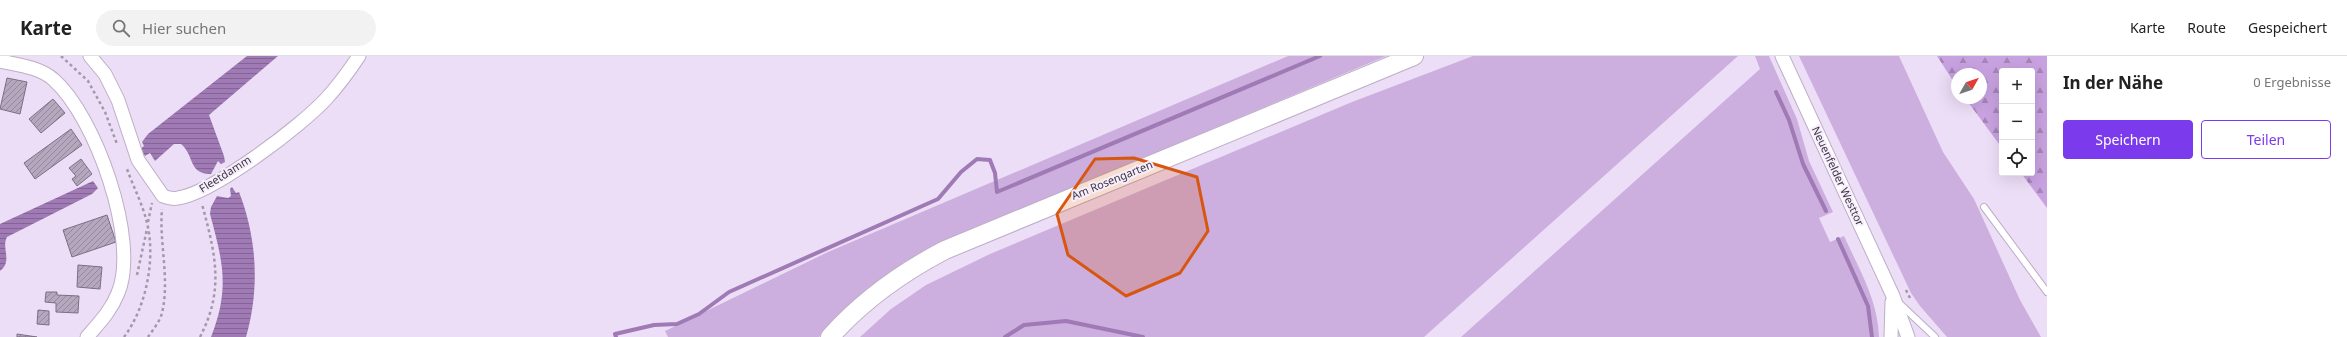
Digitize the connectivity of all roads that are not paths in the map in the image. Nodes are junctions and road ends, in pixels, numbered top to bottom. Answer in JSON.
{"nodes":[{"id":1,"x":14,"y":56,"type":"edge"},
{"id":2,"x":90,"y":56,"type":"edge"},
{"id":3,"x":359,"y":56,"type":"edge"},
{"id":4,"x":1414,"y":56,"type":"edge"},
{"id":5,"x":1782,"y":56,"type":"edge"},
{"id":6,"x":0,"y":61,"type":"edge"},
{"id":7,"x":24,"y":66,"type":"junction"},
{"id":8,"x":1984,"y":207,"type":"dead end"},
{"id":9,"x":2047,"y":292,"type":"edge"},
{"id":10,"x":1893,"y":296,"type":"junction"},
{"id":11,"x":87,"y":337,"type":"edge"},
{"id":12,"x":830,"y":337,"type":"edge"},
{"id":13,"x":1891,"y":337,"type":"edge"},
{"id":14,"x":1899,"y":337,"type":"edge"},
{"id":15,"x":1908,"y":337,"type":"edge"},
{"id":16,"x":1916,"y":337,"type":"edge"},
{"id":17,"x":1935,"y":337,"type":"edge"}],
"edges":[{"from":1,"to":7,"type":"street"},
{"from":2,"to":3,"type":"street","name":"Fleetdamm"},
{"from":4,"to":12,"type":"main road","name":"Am Rosengarten"},
{"from":5,"to":10,"type":"street","name":"Neuenfelder Westtor"},
{"from":6,"to":7,"type":"street"},
{"from":7,"to":11,"type":"street"},
{"from":8,"to":9,"type":"lane"},
{"from":10,"to":13,"type":"street","name":"Neuenfelder Westtor"},
{"from":10,"to":14,"type":"street","name":"Neuenfelder Westtor"},
{"from":10,"to":15,"type":"street","name":"Neuenfelder Westtor"},
{"from":10,"to":16,"type":"street","name":"Neuenfelder Westtor"},
{"from":10,"to":17,"type":"lane"}]}
